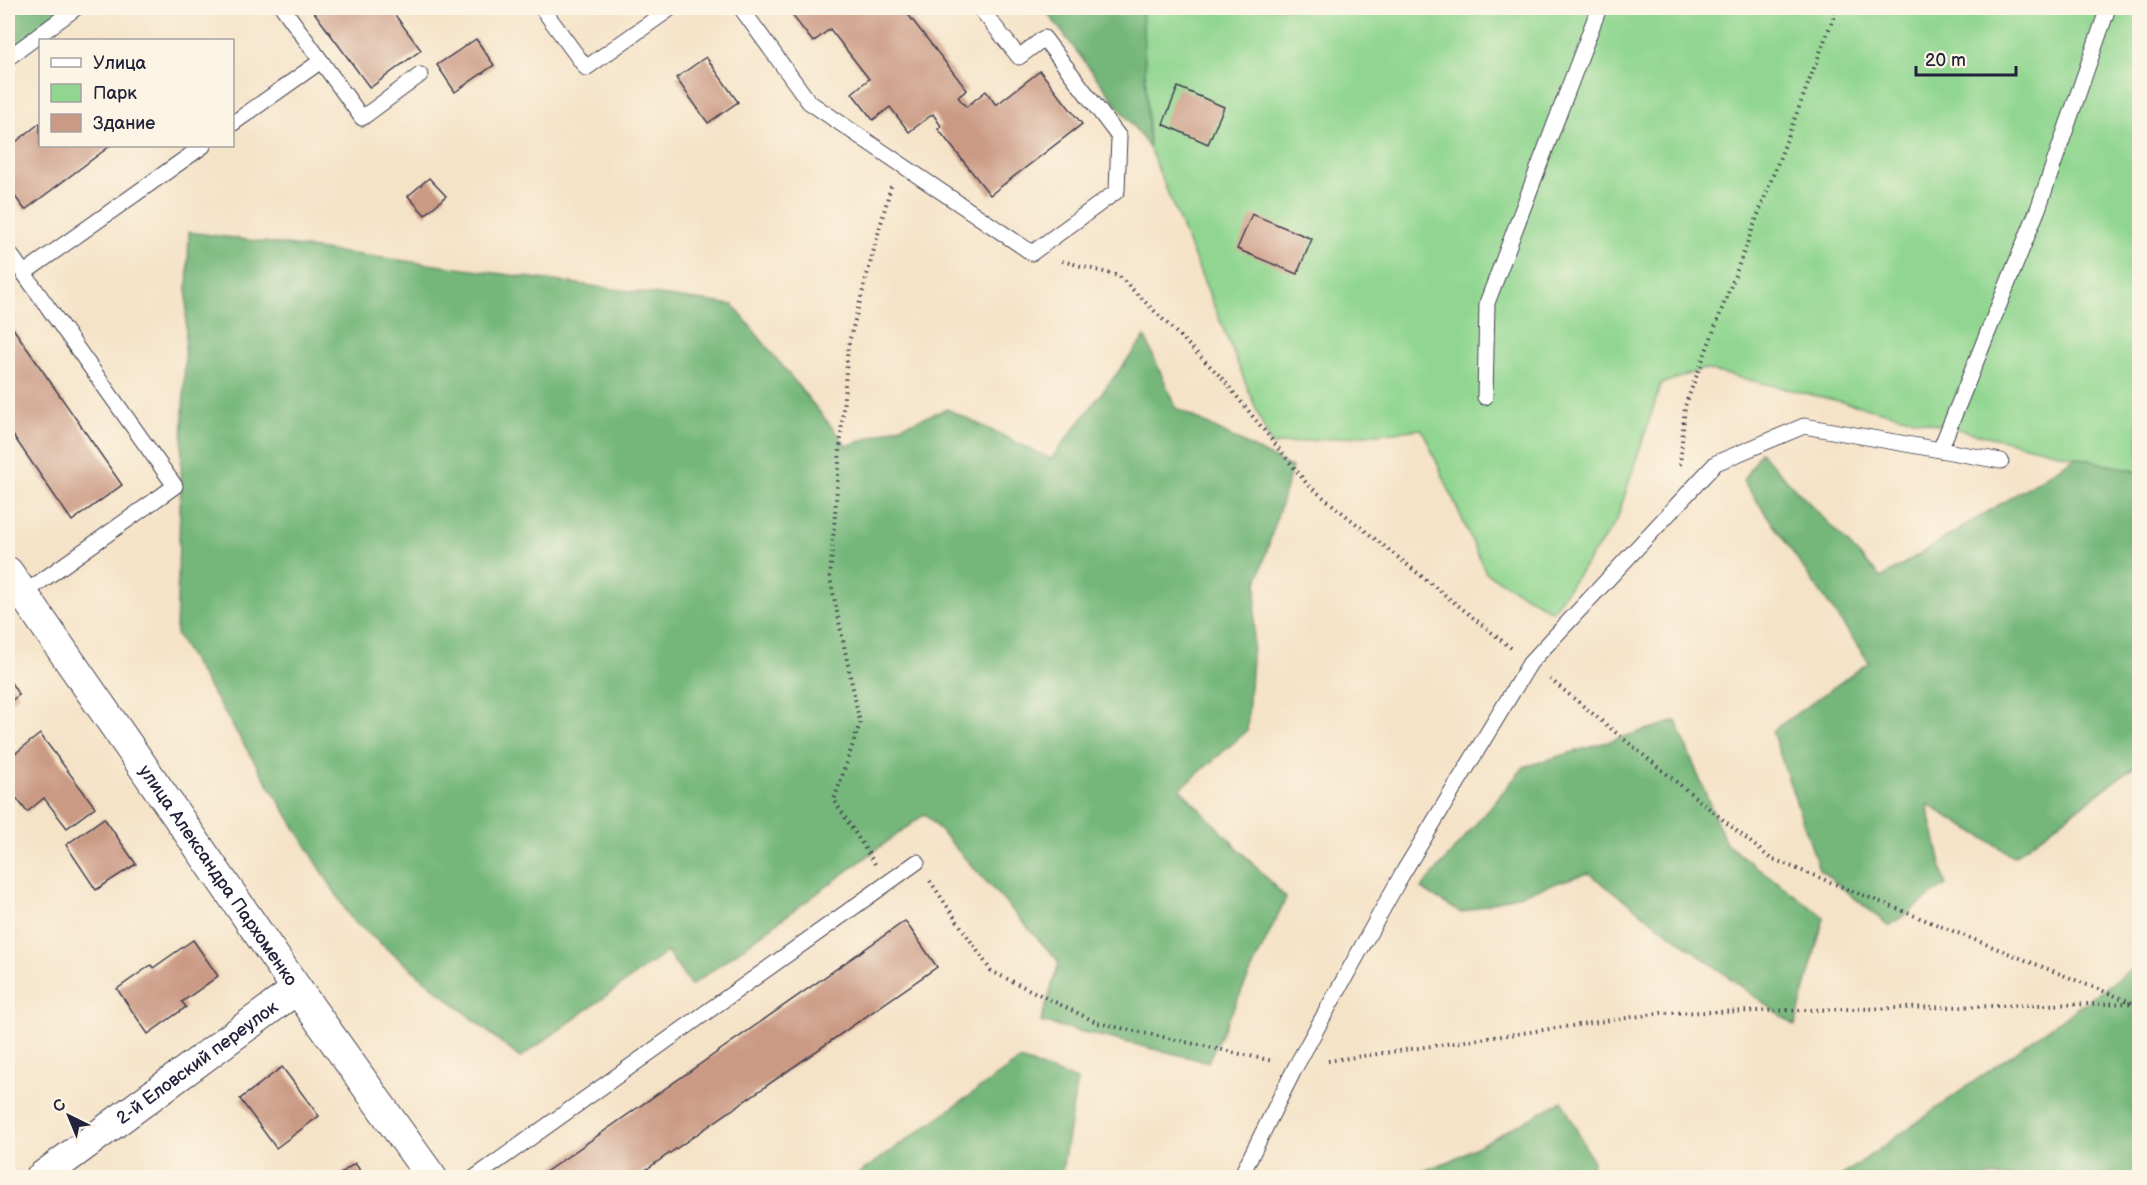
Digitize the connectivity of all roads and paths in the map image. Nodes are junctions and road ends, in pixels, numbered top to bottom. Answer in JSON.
{"nodes":[{"id":1,"x":76,"y":8,"type":"edge"},
{"id":2,"x":283,"y":8,"type":"edge"},
{"id":3,"x":542,"y":8,"type":"edge"},
{"id":4,"x":671,"y":8,"type":"edge"},
{"id":5,"x":741,"y":8,"type":"edge"},
{"id":6,"x":980,"y":8,"type":"edge"},
{"id":7,"x":1599,"y":8,"type":"edge"},
{"id":8,"x":1837,"y":8,"type":"edge"},
{"id":9,"x":2108,"y":8,"type":"edge"},
{"id":10,"x":8,"y":58,"type":"edge"},
{"id":11,"x":321,"y":61,"type":"junction"},
{"id":12,"x":420,"y":75,"type":"dead end"},
{"id":13,"x":234,"y":123,"type":"edge"},
{"id":14,"x":202,"y":147,"type":"edge"},
{"id":15,"x":897,"y":162,"type":"junction"},
{"id":16,"x":8,"y":251,"type":"edge"},
{"id":17,"x":1032,"y":253,"type":"junction"},
{"id":18,"x":24,"y":273,"type":"junction"},
{"id":19,"x":1485,"y":397,"type":"dead end"},
{"id":20,"x":1940,"y":450,"type":"junction"},
{"id":21,"x":2001,"y":461,"type":"dead end"},
{"id":22,"x":1676,"y":505,"type":"junction"},
{"id":23,"x":15,"y":583,"type":"edge"},
{"id":24,"x":1530,"y":663,"type":"junction"},
{"id":25,"x":917,"y":862,"type":"joint"},
{"id":26,"x":888,"y":883,"type":"junction"},
{"id":27,"x":297,"y":989,"type":"junction"},
{"id":28,"x":2133,"y":1003,"type":"junction"},
{"id":29,"x":2139,"y":1003,"type":"edge"},
{"id":30,"x":1296,"y":1066,"type":"junction"},
{"id":31,"x":40,"y":1178,"type":"edge"},
{"id":32,"x":432,"y":1178,"type":"edge"},
{"id":33,"x":474,"y":1178,"type":"edge"},
{"id":34,"x":1240,"y":1178,"type":"edge"}],
"edges":[{"from":1,"to":10,"type":"lane"},
{"from":2,"to":11,"type":"lane"},
{"from":3,"to":4,"type":"lane"},
{"from":5,"to":15,"type":"lane"},
{"from":6,"to":17,"type":"lane"},
{"from":7,"to":19,"type":"lane"},
{"from":8,"to":22,"type":"path"},
{"from":9,"to":20,"type":"lane"},
{"from":11,"to":12,"type":"lane"},
{"from":11,"to":13,"type":"lane"},
{"from":14,"to":18,"type":"lane"},
{"from":15,"to":17,"type":"lane"},
{"from":15,"to":26,"type":"path"},
{"from":16,"to":18,"type":"lane"},
{"from":17,"to":24,"type":"path"},
{"from":18,"to":23,"type":"lane"},
{"from":20,"to":21,"type":"lane"},
{"from":20,"to":22,"type":"lane"},
{"from":22,"to":24,"type":"lane"},
{"from":23,"to":27,"type":"street","name":"улица Александра Пархоменко"},
{"from":24,"to":28,"type":"path"},
{"from":24,"to":30,"type":"lane"},
{"from":25,"to":26,"type":"lane"},
{"from":25,"to":30,"type":"path"},
{"from":26,"to":33,"type":"lane"},
{"from":27,"to":31,"type":"street","name":"2-й Еловский переулок"},
{"from":27,"to":32,"type":"street","name":"улица Александра Пархоменко"},
{"from":28,"to":29,"type":"path"},
{"from":28,"to":30,"type":"path"},
{"from":30,"to":34,"type":"lane"}]}
